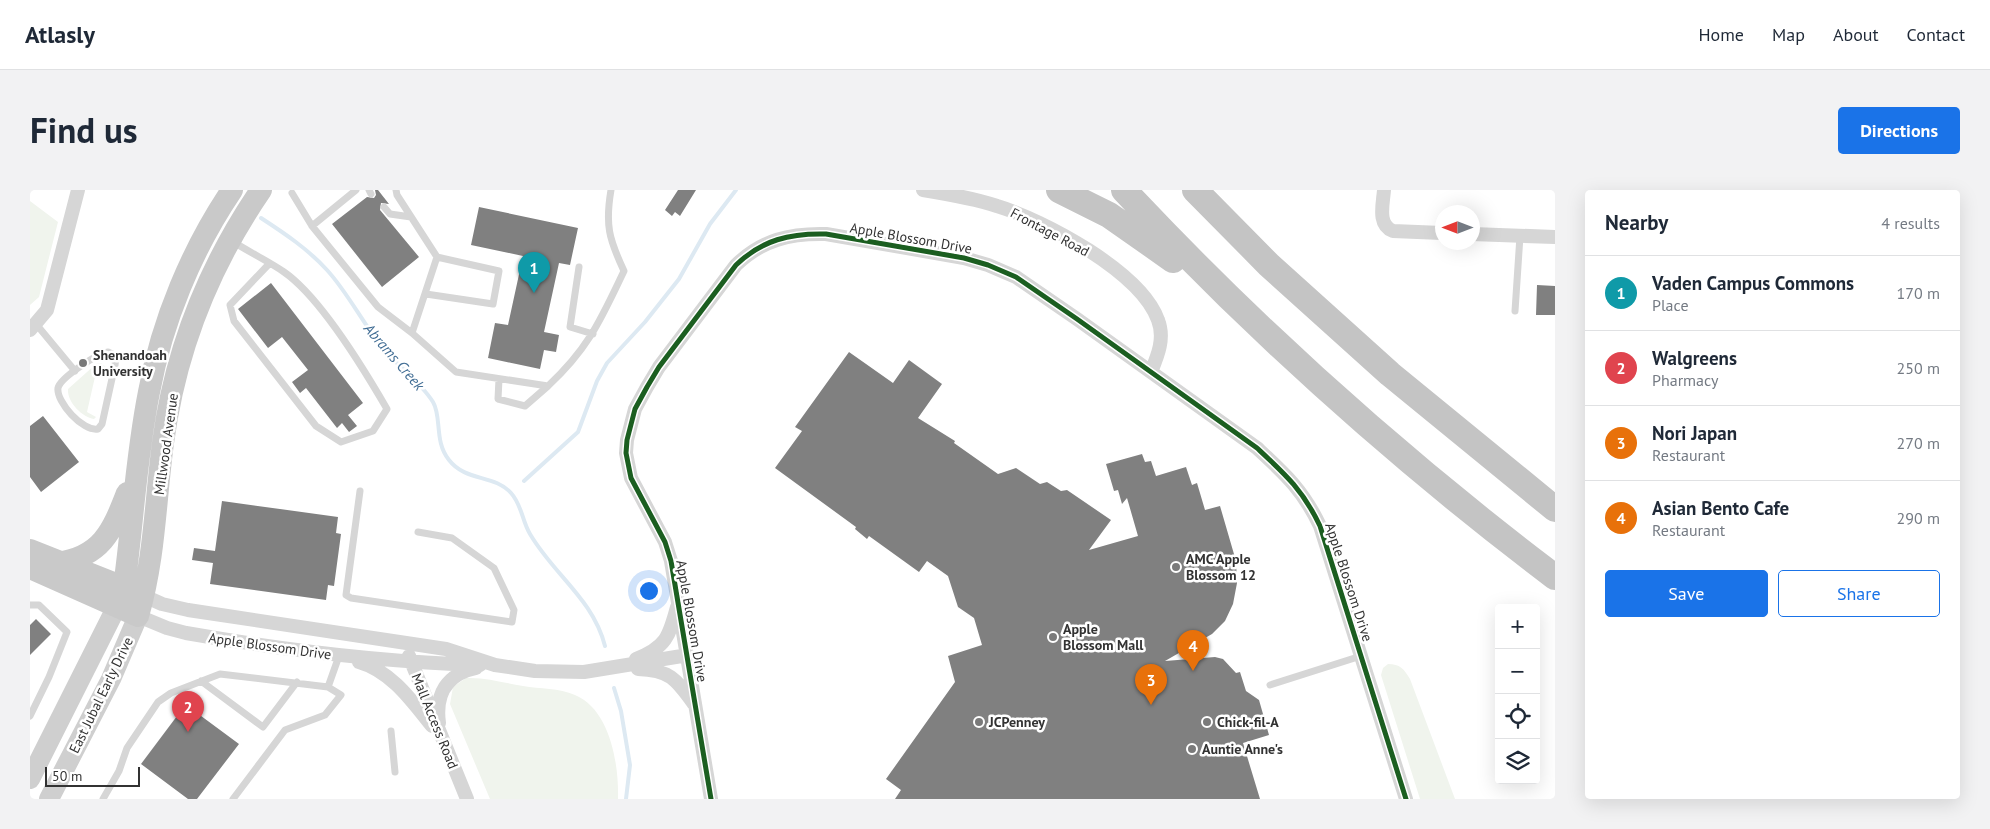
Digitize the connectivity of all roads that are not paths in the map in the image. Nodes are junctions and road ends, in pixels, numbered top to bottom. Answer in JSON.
{"nodes":[{"id":1,"x":78,"y":190,"type":"edge"},
{"id":2,"x":232,"y":190,"type":"edge"},
{"id":3,"x":261,"y":190,"type":"edge"},
{"id":4,"x":356,"y":190,"type":"edge"},
{"id":5,"x":396,"y":190,"type":"edge"},
{"id":6,"x":611,"y":190,"type":"edge"},
{"id":7,"x":923,"y":190,"type":"edge"},
{"id":8,"x":1059,"y":190,"type":"edge"},
{"id":9,"x":1124,"y":190,"type":"edge"},
{"id":10,"x":1195,"y":190,"type":"edge"},
{"id":11,"x":1384,"y":190,"type":"edge"},
{"id":12,"x":292,"y":191,"type":"edge"},
{"id":13,"x":384,"y":208,"type":"dead end"},
{"id":14,"x":411,"y":218,"type":"junction"},
{"id":15,"x":312,"y":226,"type":"junction"},
{"id":16,"x":1435,"y":233,"type":"edge"},
{"id":17,"x":1480,"y":234,"type":"edge"},
{"id":18,"x":1520,"y":236,"type":"junction"},
{"id":19,"x":1555,"y":237,"type":"edge"},
{"id":20,"x":230,"y":239,"type":"junction"},
{"id":21,"x":437,"y":257,"type":"junction"},
{"id":22,"x":269,"y":264,"type":"junction"},
{"id":23,"x":579,"y":267,"type":"dead end"},
{"id":24,"x":426,"y":294,"type":"junction"},
{"id":25,"x":1515,"y":311,"type":"dead end"},
{"id":26,"x":33,"y":327,"type":"edge"},
{"id":27,"x":412,"y":333,"type":"junction"},
{"id":28,"x":593,"y":334,"type":"junction"},
{"id":29,"x":1267,"y":335,"type":"junction"},
{"id":30,"x":75,"y":371,"type":"junction"},
{"id":31,"x":1151,"y":372,"type":"junction"},
{"id":32,"x":499,"y":378,"type":"junction"},
{"id":33,"x":548,"y":386,"type":"junction"},
{"id":34,"x":138,"y":464,"type":"junction"},
{"id":35,"x":360,"y":491,"type":"dead end"},
{"id":36,"x":1555,"y":509,"type":"edge"},
{"id":37,"x":418,"y":532,"type":"dead end"},
{"id":38,"x":30,"y":550,"type":"edge"},
{"id":39,"x":57,"y":563,"type":"junction"},
{"id":40,"x":30,"y":568,"type":"edge"},
{"id":41,"x":1555,"y":577,"type":"edge"},
{"id":42,"x":131,"y":601,"type":"junction"},
{"id":43,"x":679,"y":602,"type":"junction"},
{"id":44,"x":30,"y":605,"type":"edge"},
{"id":45,"x":405,"y":643,"type":"junction"},
{"id":46,"x":688,"y":655,"type":"junction"},
{"id":47,"x":339,"y":656,"type":"junction"},
{"id":48,"x":1361,"y":656,"type":"junction"},
{"id":49,"x":411,"y":662,"type":"junction"},
{"id":50,"x":495,"y":665,"type":"junction"},
{"id":51,"x":614,"y":668,"type":"junction"},
{"id":52,"x":201,"y":681,"type":"junction"},
{"id":53,"x":297,"y":682,"type":"junction"},
{"id":54,"x":1270,"y":684,"type":"dead end"},
{"id":55,"x":328,"y":687,"type":"junction"},
{"id":56,"x":696,"y":707,"type":"junction"},
{"id":57,"x":30,"y":716,"type":"edge"},
{"id":58,"x":391,"y":731,"type":"dead end"},
{"id":59,"x":441,"y":738,"type":"junction"},
{"id":60,"x":33,"y":768,"type":"edge"},
{"id":61,"x":395,"y":772,"type":"dead end"},
{"id":62,"x":465,"y":797,"type":"edge"},
{"id":63,"x":49,"y":799,"type":"edge"},
{"id":64,"x":103,"y":799,"type":"edge"},
{"id":65,"x":233,"y":799,"type":"edge"},
{"id":66,"x":711,"y":799,"type":"edge"},
{"id":67,"x":1406,"y":799,"type":"edge"}],
"edges":[{"from":1,"to":26,"type":"street"},
{"from":2,"to":34,"type":"main road","name":"Millwood Avenue"},
{"from":3,"to":20,"type":"main road","name":"Millwood Avenue"},
{"from":4,"to":15,"type":"lane"},
{"from":5,"to":14,"type":"lane"},
{"from":6,"to":28,"type":"lane"},
{"from":7,"to":31,"type":"street","name":"Frontage Road"},
{"from":8,"to":29,"type":"highway"},
{"from":9,"to":29,"type":"highway"},
{"from":10,"to":36,"type":"highway"},
{"from":11,"to":16,"type":"street"},
{"from":12,"to":15,"type":"lane"},
{"from":13,"to":14,"type":"lane"},
{"from":14,"to":21,"type":"lane"},
{"from":15,"to":27,"type":"lane"},
{"from":17,"to":18,"type":"street"},
{"from":18,"to":19,"type":"street"},
{"from":18,"to":25,"type":"lane"},
{"from":20,"to":22,"type":"lane"},
{"from":20,"to":42,"type":"main road","name":"Millwood Avenue"},
{"from":21,"to":24,"type":"lane"},
{"from":21,"to":24,"type":"lane"},
{"from":22,"to":22,"type":"lane"},
{"from":23,"to":28,"type":"lane"},
{"from":24,"to":27,"type":"lane"},
{"from":26,"to":30,"type":"lane"},
{"from":27,"to":32,"type":"lane"},
{"from":28,"to":33,"type":"lane"},
{"from":29,"to":41,"type":"highway"},
{"from":30,"to":30,"type":"lane"},
{"from":31,"to":43,"type":"street","name":"Apple Blossom Drive"},
{"from":31,"to":48,"type":"street","name":"Apple Blossom Drive"},
{"from":32,"to":33,"type":"lane"},
{"from":32,"to":33,"type":"lane"},
{"from":34,"to":39,"type":"main road"},
{"from":34,"to":42,"type":"main road","name":"Millwood Avenue"},
{"from":35,"to":37,"type":"lane"},
{"from":38,"to":39,"type":"main road"},
{"from":39,"to":42,"type":"main road"},
{"from":40,"to":42,"type":"main road"},
{"from":42,"to":45,"type":"street","name":"Apple Blossom Drive"},
{"from":42,"to":47,"type":"street","name":"Apple Blossom Drive"},
{"from":42,"to":60,"type":"main road","name":"East Jubal Early Drive"},
{"from":42,"to":63,"type":"main road","name":"East Jubal Early Drive"},
{"from":43,"to":46,"type":"street","name":"Apple Blossom Drive"},
{"from":43,"to":51,"type":"street"},
{"from":44,"to":57,"type":"lane"},
{"from":45,"to":49,"type":"street","name":"Mall Access Road"},
{"from":45,"to":50,"type":"street","name":"Apple Blossom Drive"},
{"from":46,"to":51,"type":"street","name":"Apple Blossom Drive"},
{"from":46,"to":56,"type":"street","name":"Apple Blossom Drive"},
{"from":47,"to":49,"type":"street","name":"Apple Blossom Drive"},
{"from":47,"to":55,"type":"lane"},
{"from":47,"to":59,"type":"street"},
{"from":48,"to":54,"type":"lane"},
{"from":48,"to":67,"type":"street","name":"Apple Blossom Drive"},
{"from":49,"to":50,"type":"street","name":"Apple Blossom Drive"},
{"from":49,"to":59,"type":"street","name":"Mall Access Road"},
{"from":50,"to":51,"type":"street","name":"Apple Blossom Drive"},
{"from":50,"to":59,"type":"street"},
{"from":51,"to":56,"type":"street"},
{"from":52,"to":53,"type":"lane"},
{"from":52,"to":53,"type":"lane"},
{"from":52,"to":64,"type":"lane"},
{"from":53,"to":55,"type":"lane"},
{"from":55,"to":65,"type":"lane"},
{"from":56,"to":66,"type":"street","name":"Apple Blossom Drive"},
{"from":58,"to":61,"type":"lane"},
{"from":59,"to":62,"type":"street","name":"Mall Access Road"}]}
